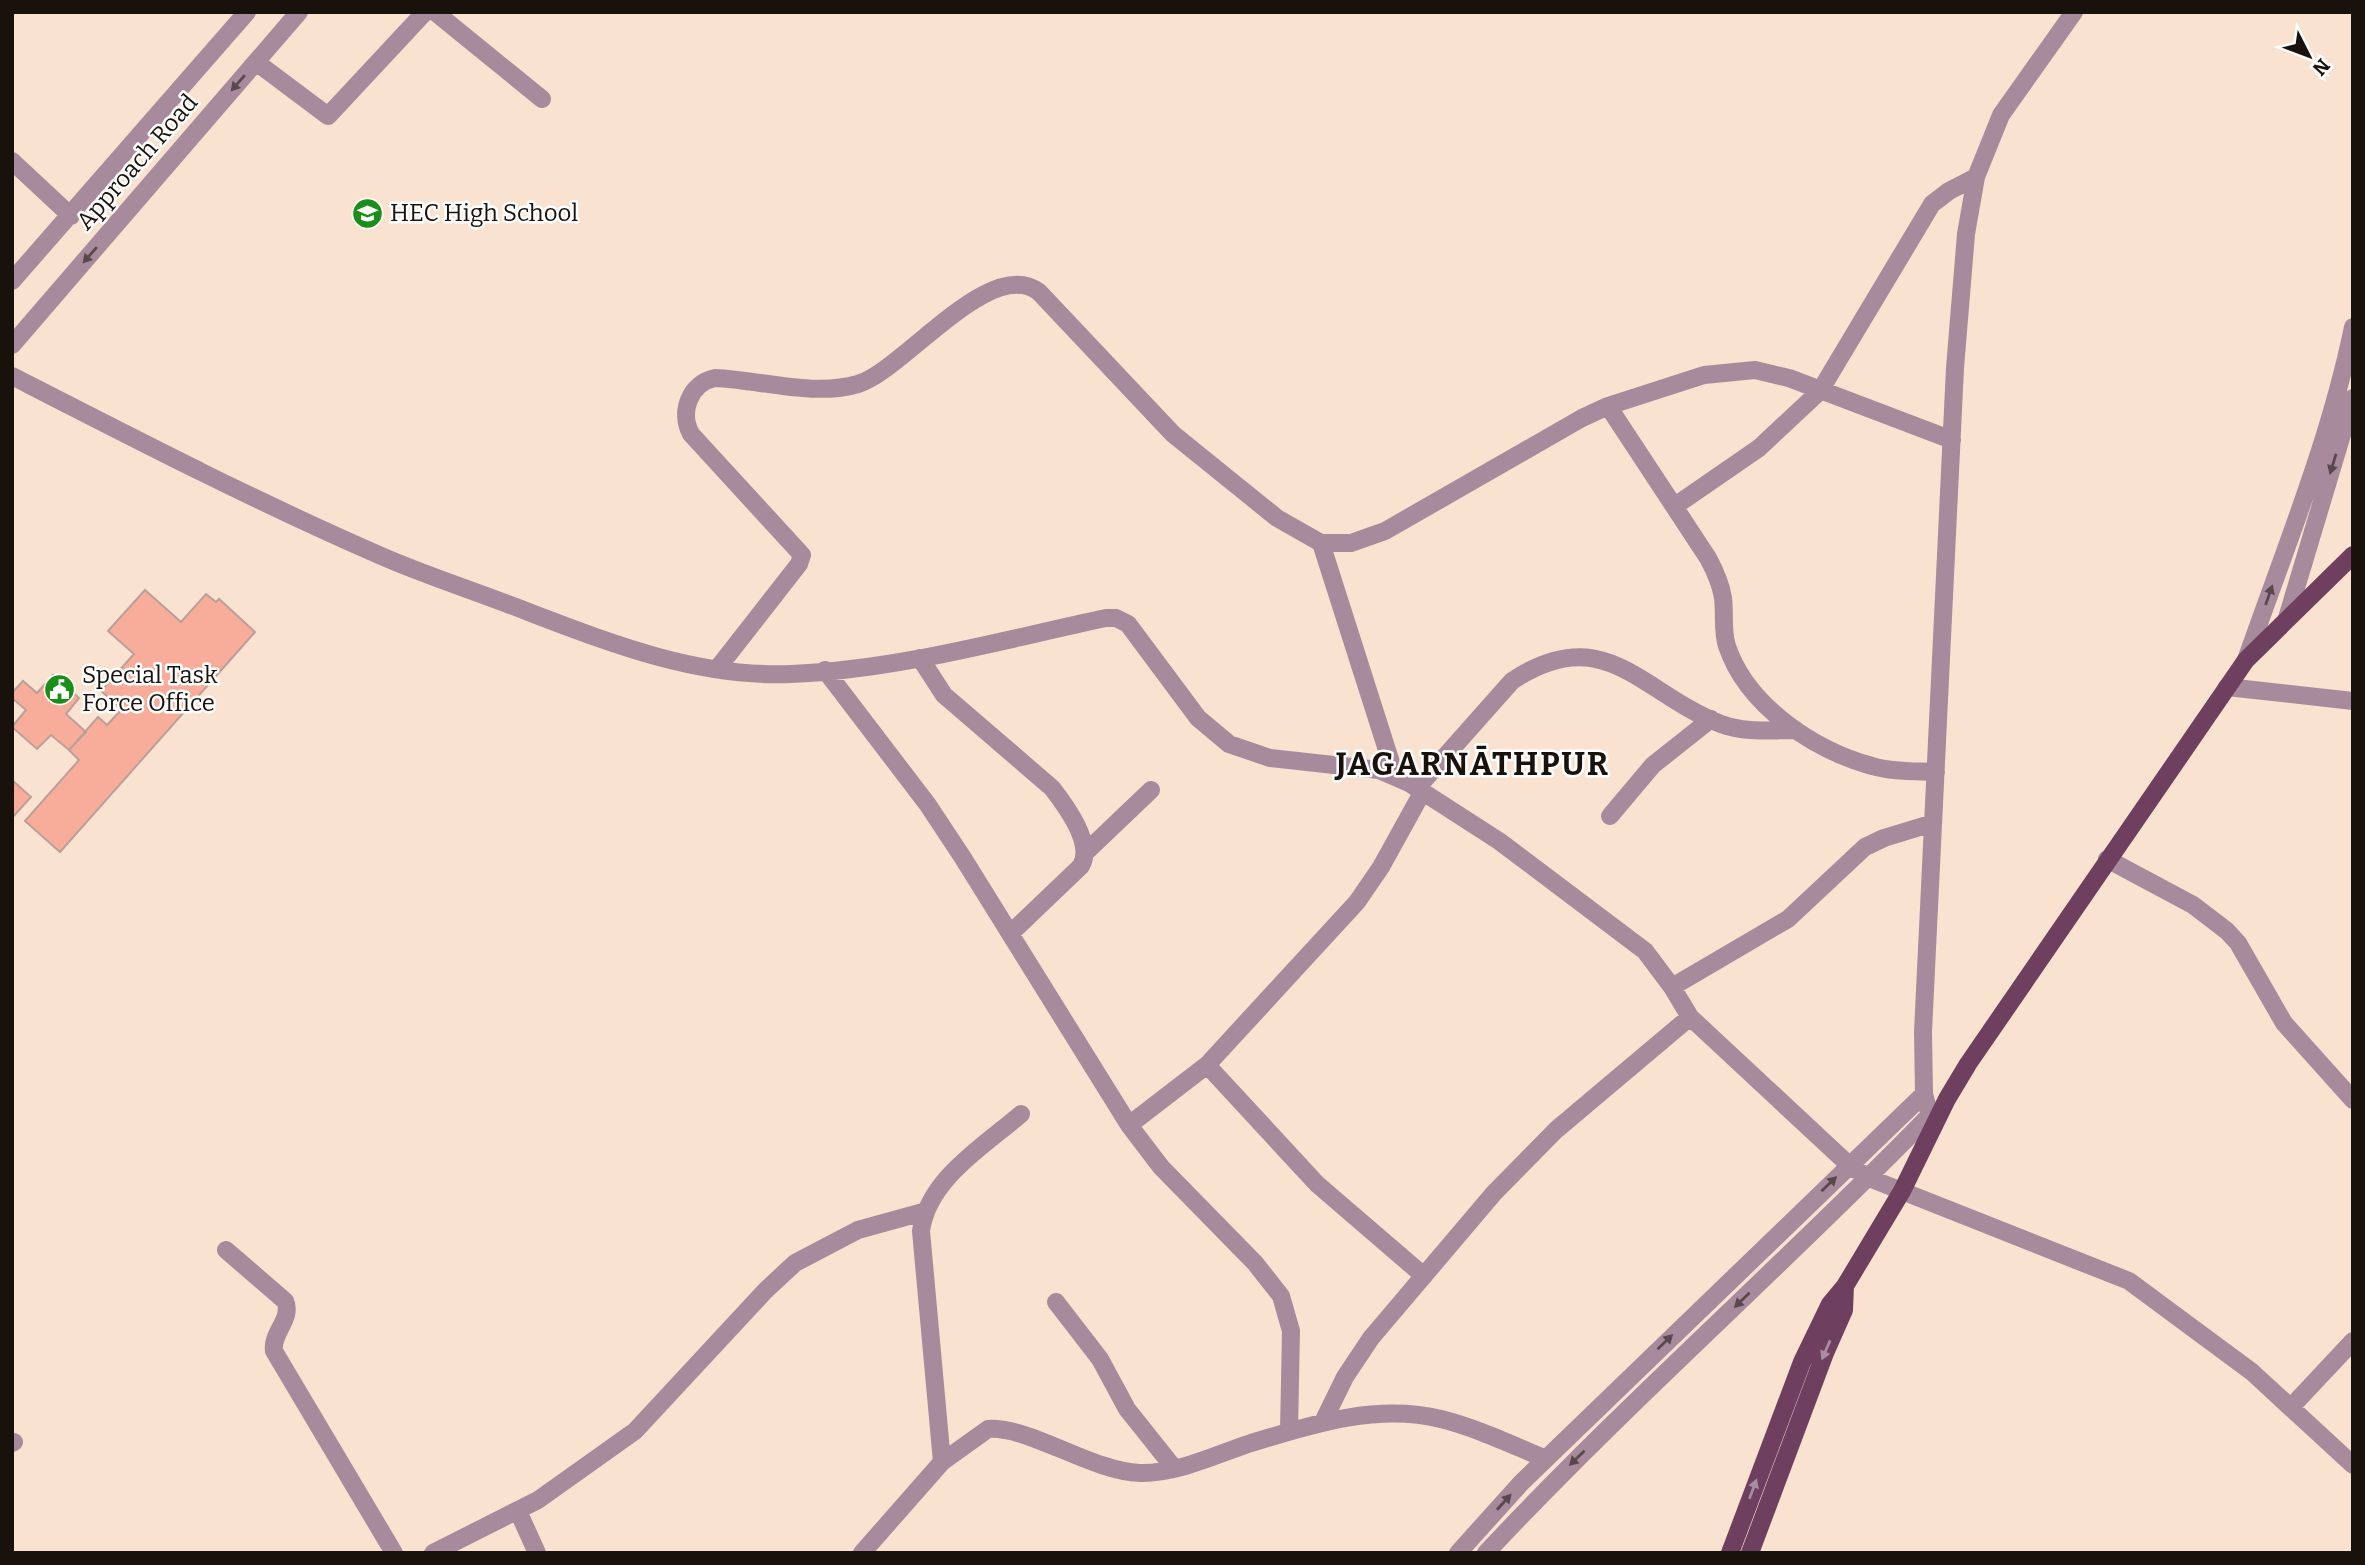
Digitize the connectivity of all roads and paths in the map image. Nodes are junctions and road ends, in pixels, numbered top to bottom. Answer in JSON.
{"nodes":[{"id":1,"x":247,"y":12,"type":"edge"},
{"id":2,"x":299,"y":12,"type":"edge"},
{"id":3,"x":425,"y":12,"type":"edge"},
{"id":4,"x":435,"y":12,"type":"edge"},
{"id":5,"x":2074,"y":12,"type":"edge"},
{"id":6,"x":256,"y":62,"type":"junction"},
{"id":7,"x":542,"y":99,"type":"dead end"},
{"id":8,"x":12,"y":161,"type":"edge"},
{"id":9,"x":1976,"y":177,"type":"junction"},
{"id":10,"x":71,"y":216,"type":"junction"},
{"id":11,"x":12,"y":281,"type":"edge"},
{"id":12,"x":2353,"y":327,"type":"edge"},
{"id":13,"x":12,"y":345,"type":"edge"},
{"id":14,"x":12,"y":376,"type":"edge"},
{"id":15,"x":1820,"y":391,"type":"junction"},
{"id":16,"x":2353,"y":398,"type":"edge"},
{"id":17,"x":1608,"y":407,"type":"junction"},
{"id":18,"x":1952,"y":440,"type":"junction"},
{"id":19,"x":1675,"y":506,"type":"junction"},
{"id":20,"x":1321,"y":544,"type":"junction"},
{"id":21,"x":2353,"y":555,"type":"edge"},
{"id":22,"x":2287,"y":618,"type":"junction"},
{"id":23,"x":919,"y":658,"type":"junction"},
{"id":24,"x":2246,"y":660,"type":"junction"},
{"id":25,"x":717,"y":669,"type":"junction"},
{"id":26,"x":825,"y":670,"type":"junction"},
{"id":27,"x":2227,"y":687,"type":"junction"},
{"id":28,"x":2353,"y":701,"type":"edge"},
{"id":29,"x":1710,"y":719,"type":"junction"},
{"id":30,"x":1796,"y":730,"type":"junction"},
{"id":31,"x":1936,"y":772,"type":"junction"},
{"id":32,"x":1395,"y":775,"type":"junction"},
{"id":33,"x":1420,"y":789,"type":"junction"},
{"id":34,"x":1152,"y":790,"type":"dead end"},
{"id":35,"x":1610,"y":816,"type":"dead end"},
{"id":36,"x":1933,"y":823,"type":"junction"},
{"id":37,"x":1086,"y":852,"type":"junction"},
{"id":38,"x":2107,"y":859,"type":"junction"},
{"id":39,"x":1012,"y":932,"type":"junction"},
{"id":40,"x":1672,"y":987,"type":"junction"},
{"id":41,"x":1690,"y":1017,"type":"junction"},
{"id":42,"x":1208,"y":1065,"type":"junction"},
{"id":43,"x":1924,"y":1094,"type":"junction"},
{"id":44,"x":2353,"y":1100,"type":"edge"},
{"id":45,"x":1021,"y":1114,"type":"dead end"},
{"id":46,"x":1931,"y":1121,"type":"junction"},
{"id":47,"x":1129,"y":1125,"type":"junction"},
{"id":48,"x":1849,"y":1165,"type":"junction"},
{"id":49,"x":1869,"y":1178,"type":"junction"},
{"id":50,"x":1902,"y":1191,"type":"junction"},
{"id":51,"x":923,"y":1212,"type":"junction"},
{"id":52,"x":226,"y":1250,"type":"dead end"},
{"id":53,"x":1750,"y":1259,"type":"junction"},
{"id":54,"x":1424,"y":1276,"type":"junction"},
{"id":55,"x":1767,"y":1276,"type":"junction"},
{"id":56,"x":1846,"y":1286,"type":"junction"},
{"id":57,"x":1056,"y":1302,"type":"dead end"},
{"id":58,"x":2353,"y":1341,"type":"edge"},
{"id":59,"x":2291,"y":1407,"type":"junction"},
{"id":60,"x":1323,"y":1422,"type":"junction"},
{"id":61,"x":1289,"y":1431,"type":"junction"},
{"id":62,"x":1546,"y":1459,"type":"junction"},
{"id":63,"x":943,"y":1462,"type":"junction"},
{"id":64,"x":2353,"y":1465,"type":"edge"},
{"id":65,"x":1174,"y":1468,"type":"junction"},
{"id":66,"x":518,"y":1511,"type":"junction"},
{"id":67,"x":394,"y":1553,"type":"edge"},
{"id":68,"x":433,"y":1553,"type":"edge"},
{"id":69,"x":537,"y":1553,"type":"edge"},
{"id":70,"x":862,"y":1553,"type":"edge"},
{"id":71,"x":1458,"y":1553,"type":"edge"},
{"id":72,"x":1486,"y":1553,"type":"edge"},
{"id":73,"x":1730,"y":1553,"type":"edge"},
{"id":74,"x":1750,"y":1553,"type":"edge"}],
"edges":[{"from":1,"to":10,"type":"street","name":"Approach Road"},
{"from":2,"to":6,"type":"street","name":"Approach Road"},
{"from":3,"to":6,"type":"street"},
{"from":4,"to":7,"type":"street"},
{"from":5,"to":9,"type":"street"},
{"from":6,"to":13,"type":"street","name":"Approach Road","one_way":true},
{"from":8,"to":10,"type":"street"},
{"from":9,"to":15,"type":"street"},
{"from":9,"to":18,"type":"street"},
{"from":10,"to":11,"type":"street","name":"Approach Road"},
{"from":24,"to":12,"type":"street","one_way":true},
{"from":14,"to":25,"type":"street"},
{"from":15,"to":17,"type":"street"},
{"from":15,"to":18,"type":"street"},
{"from":15,"to":19,"type":"street"},
{"from":16,"to":22,"type":"street","one_way":true},
{"from":17,"to":19,"type":"street"},
{"from":17,"to":20,"type":"street"},
{"from":18,"to":31,"type":"street"},
{"from":19,"to":30,"type":"street"},
{"from":20,"to":25,"type":"street"},
{"from":20,"to":32,"type":"street"},
{"from":21,"to":22,"type":"main road"},
{"from":22,"to":24,"type":"main road"},
{"from":23,"to":26,"type":"street"},
{"from":23,"to":32,"type":"street"},
{"from":23,"to":37,"type":"street"},
{"from":24,"to":27,"type":"main road"},
{"from":25,"to":26,"type":"street"},
{"from":26,"to":39,"type":"street"},
{"from":27,"to":28,"type":"street"},
{"from":27,"to":38,"type":"main road"},
{"from":29,"to":30,"type":"street"},
{"from":29,"to":33,"type":"street"},
{"from":29,"to":35,"type":"street"},
{"from":30,"to":31,"type":"street"},
{"from":31,"to":36,"type":"street"},
{"from":32,"to":33,"type":"street"},
{"from":33,"to":40,"type":"street"},
{"from":33,"to":42,"type":"street"},
{"from":34,"to":37,"type":"street"},
{"from":36,"to":40,"type":"street"},
{"from":36,"to":43,"type":"street"},
{"from":37,"to":39,"type":"street"},
{"from":38,"to":44,"type":"street"},
{"from":38,"to":46,"type":"main road"},
{"from":39,"to":47,"type":"street"},
{"from":40,"to":41,"type":"street"},
{"from":41,"to":48,"type":"street"},
{"from":41,"to":54,"type":"street"},
{"from":42,"to":47,"type":"street"},
{"from":42,"to":54,"type":"street"},
{"from":43,"to":46,"type":"street"},
{"from":43,"to":48,"type":"street"},
{"from":45,"to":51,"type":"street"},
{"from":46,"to":49,"type":"street"},
{"from":46,"to":50,"type":"main road"},
{"from":47,"to":61,"type":"street"},
{"from":48,"to":49,"type":"street"},
{"from":53,"to":48,"type":"street","one_way":true},
{"from":49,"to":50,"type":"street"},
{"from":49,"to":55,"type":"street"},
{"from":50,"to":56,"type":"main road"},
{"from":50,"to":59,"type":"street"},
{"from":51,"to":63,"type":"street"},
{"from":51,"to":66,"type":"street"},
{"from":52,"to":67,"type":"street"},
{"from":53,"to":55,"type":"street"},
{"from":62,"to":53,"type":"street","one_way":true},
{"from":54,"to":60,"type":"street"},
{"from":55,"to":72,"type":"street","one_way":true},
{"from":73,"to":56,"type":"main road","one_way":true},
{"from":56,"to":74,"type":"main road","one_way":true},
{"from":57,"to":65,"type":"street"},
{"from":58,"to":59,"type":"street"},
{"from":59,"to":64,"type":"street"},
{"from":60,"to":61,"type":"street"},
{"from":60,"to":62,"type":"street"},
{"from":61,"to":65,"type":"street"},
{"from":71,"to":62,"type":"street","one_way":true},
{"from":63,"to":65,"type":"street"},
{"from":63,"to":70,"type":"street"},
{"from":66,"to":68,"type":"street"},
{"from":66,"to":69,"type":"street"}]}
